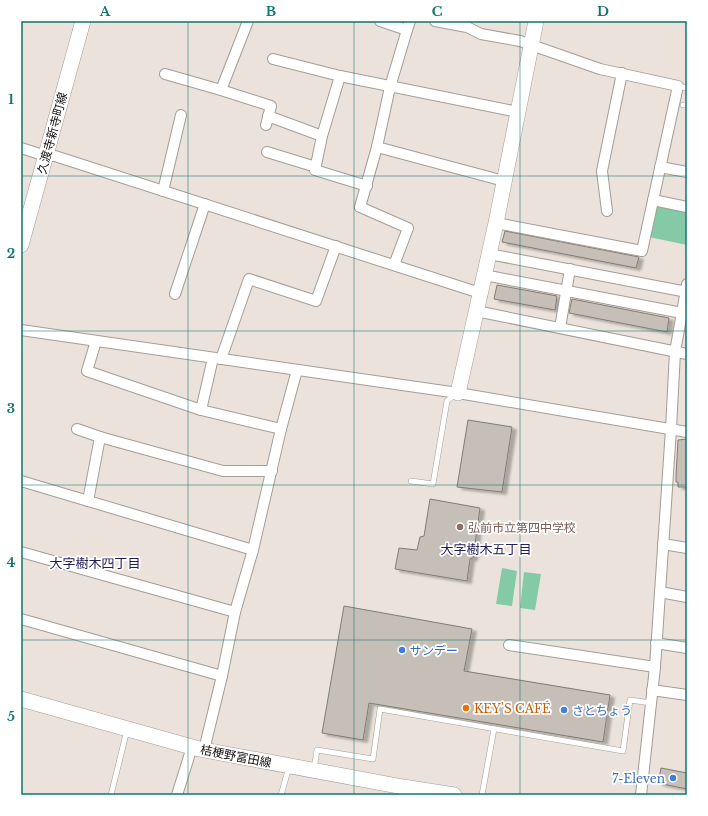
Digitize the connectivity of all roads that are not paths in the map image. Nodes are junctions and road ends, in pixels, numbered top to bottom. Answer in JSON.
{"nodes":[{"id":1,"x":83,"y":21,"type":"edge"},
{"id":2,"x":248,"y":21,"type":"edge"},
{"id":3,"x":380,"y":21,"type":"edge"},
{"id":4,"x":435,"y":21,"type":"edge"},
{"id":5,"x":536,"y":21,"type":"edge"},
{"id":6,"x":409,"y":25,"type":"edge"},
{"id":7,"x":531,"y":45,"type":"junction"},
{"id":8,"x":273,"y":59,"type":"dead end"},
{"id":9,"x":622,"y":73,"type":"junction"},
{"id":10,"x":165,"y":74,"type":"dead end"},
{"id":11,"x":340,"y":76,"type":"junction"},
{"id":12,"x":390,"y":87,"type":"junction"},
{"id":13,"x":682,"y":87,"type":"edge"},
{"id":14,"x":221,"y":90,"type":"junction"},
{"id":15,"x":518,"y":112,"type":"junction"},
{"id":16,"x":181,"y":115,"type":"dead end"},
{"id":17,"x":322,"y":136,"type":"junction"},
{"id":18,"x":377,"y":147,"type":"junction"},
{"id":19,"x":21,"y":148,"type":"edge"},
{"id":20,"x":267,"y":152,"type":"dead end"},
{"id":21,"x":46,"y":156,"type":"junction"},
{"id":22,"x":316,"y":167,"type":"junction"},
{"id":23,"x":660,"y":167,"type":"junction"},
{"id":24,"x":687,"y":172,"type":"edge"},
{"id":25,"x":504,"y":181,"type":"junction"},
{"id":26,"x":367,"y":186,"type":"junction"},
{"id":27,"x":163,"y":191,"type":"junction"},
{"id":28,"x":653,"y":200,"type":"junction"},
{"id":29,"x":205,"y":204,"type":"junction"},
{"id":30,"x":687,"y":207,"type":"edge"},
{"id":31,"x":607,"y":211,"type":"dead end"},
{"id":32,"x":496,"y":222,"type":"junction"},
{"id":33,"x":21,"y":245,"type":"edge"},
{"id":34,"x":336,"y":246,"type":"junction"},
{"id":35,"x":489,"y":254,"type":"junction"},
{"id":36,"x":394,"y":265,"type":"junction"},
{"id":37,"x":570,"y":269,"type":"junction"},
{"id":38,"x":484,"y":275,"type":"junction"},
{"id":39,"x":687,"y":289,"type":"edge"},
{"id":40,"x":566,"y":291,"type":"junction"},
{"id":41,"x":480,"y":292,"type":"junction"},
{"id":42,"x":175,"y":294,"type":"dead end"},
{"id":43,"x":476,"y":311,"type":"junction"},
{"id":44,"x":682,"y":313,"type":"junction"},
{"id":45,"x":560,"y":328,"type":"junction"},
{"id":46,"x":21,"y":330,"type":"edge"},
{"id":47,"x":96,"y":341,"type":"junction"},
{"id":48,"x":675,"y":352,"type":"junction"},
{"id":49,"x":687,"y":354,"type":"edge"},
{"id":50,"x":217,"y":358,"type":"junction"},
{"id":51,"x":297,"y":370,"type":"junction"},
{"id":52,"x":458,"y":393,"type":"junction"},
{"id":53,"x":201,"y":410,"type":"junction"},
{"id":54,"x":77,"y":429,"type":"dead end"},
{"id":55,"x":281,"y":429,"type":"junction"},
{"id":56,"x":671,"y":429,"type":"junction"},
{"id":57,"x":687,"y":432,"type":"edge"},
{"id":58,"x":100,"y":437,"type":"junction"},
{"id":59,"x":272,"y":471,"type":"junction"},
{"id":60,"x":21,"y":481,"type":"edge"},
{"id":61,"x":411,"y":481,"type":"dead end"},
{"id":62,"x":88,"y":501,"type":"junction"},
{"id":63,"x":663,"y":544,"type":"junction"},
{"id":64,"x":687,"y":548,"type":"edge"},
{"id":65,"x":253,"y":550,"type":"junction"},
{"id":66,"x":21,"y":552,"type":"edge"},
{"id":67,"x":660,"y":592,"type":"junction"},
{"id":68,"x":687,"y":597,"type":"edge"},
{"id":69,"x":235,"y":612,"type":"junction"},
{"id":70,"x":21,"y":618,"type":"edge"},
{"id":71,"x":656,"y":643,"type":"junction"},
{"id":72,"x":509,"y":645,"type":"dead end"},
{"id":73,"x":687,"y":648,"type":"edge"},
{"id":74,"x":655,"y":667,"type":"junction"},
{"id":75,"x":222,"y":676,"type":"junction"},
{"id":76,"x":652,"y":690,"type":"junction"},
{"id":77,"x":687,"y":695,"type":"edge"},
{"id":78,"x":21,"y":699,"type":"edge"},
{"id":79,"x":651,"y":704,"type":"junction"},
{"id":80,"x":127,"y":729,"type":"junction"},
{"id":81,"x":494,"y":729,"type":"junction"},
{"id":82,"x":198,"y":749,"type":"junction"},
{"id":83,"x":289,"y":766,"type":"junction"},
{"id":84,"x":314,"y":770,"type":"junction"},
{"id":85,"x":111,"y":795,"type":"edge"},
{"id":86,"x":176,"y":795,"type":"edge"},
{"id":87,"x":281,"y":795,"type":"edge"},
{"id":88,"x":454,"y":795,"type":"edge"},
{"id":89,"x":482,"y":795,"type":"edge"},
{"id":90,"x":641,"y":795,"type":"edge"}],
"edges":[{"from":1,"to":21,"type":"main road","name":"久渡寺新寺町線"},
{"from":2,"to":14,"type":"street"},
{"from":3,"to":6,"type":"street"},
{"from":4,"to":7,"type":"street"},
{"from":5,"to":7,"type":"main road"},
{"from":6,"to":12,"type":"street"},
{"from":7,"to":9,"type":"street"},
{"from":7,"to":15,"type":"main road"},
{"from":8,"to":11,"type":"street"},
{"from":9,"to":13,"type":"street"},
{"from":9,"to":31,"type":"street"},
{"from":10,"to":14,"type":"street"},
{"from":11,"to":12,"type":"street"},
{"from":11,"to":17,"type":"street"},
{"from":12,"to":15,"type":"street"},
{"from":12,"to":18,"type":"street"},
{"from":13,"to":23,"type":"street"},
{"from":14,"to":17,"type":"street"},
{"from":15,"to":25,"type":"main road"},
{"from":16,"to":27,"type":"street"},
{"from":17,"to":22,"type":"street"},
{"from":18,"to":25,"type":"street"},
{"from":18,"to":26,"type":"street"},
{"from":19,"to":21,"type":"street"},
{"from":20,"to":22,"type":"street"},
{"from":21,"to":27,"type":"street"},
{"from":21,"to":33,"type":"main road","name":"久渡寺新寺町線"},
{"from":22,"to":26,"type":"street"},
{"from":23,"to":24,"type":"street"},
{"from":23,"to":28,"type":"street"},
{"from":25,"to":32,"type":"main road"},
{"from":26,"to":36,"type":"street"},
{"from":27,"to":29,"type":"street"},
{"from":28,"to":30,"type":"street"},
{"from":28,"to":32,"type":"street"},
{"from":29,"to":34,"type":"street"},
{"from":29,"to":42,"type":"street"},
{"from":32,"to":35,"type":"main road"},
{"from":34,"to":36,"type":"street"},
{"from":34,"to":50,"type":"street"},
{"from":35,"to":37,"type":"street"},
{"from":35,"to":38,"type":"main road"},
{"from":36,"to":41,"type":"street"},
{"from":37,"to":39,"type":"street"},
{"from":37,"to":40,"type":"street"},
{"from":38,"to":40,"type":"street"},
{"from":38,"to":41,"type":"main road"},
{"from":39,"to":44,"type":"street"},
{"from":40,"to":44,"type":"street"},
{"from":40,"to":45,"type":"street"},
{"from":41,"to":43,"type":"main road"},
{"from":43,"to":45,"type":"street"},
{"from":43,"to":52,"type":"main road"},
{"from":44,"to":48,"type":"street"},
{"from":45,"to":48,"type":"street"},
{"from":46,"to":47,"type":"street"},
{"from":47,"to":50,"type":"street"},
{"from":47,"to":53,"type":"street"},
{"from":48,"to":49,"type":"street"},
{"from":48,"to":56,"type":"street"},
{"from":50,"to":51,"type":"street"},
{"from":50,"to":53,"type":"street"},
{"from":51,"to":52,"type":"street"},
{"from":51,"to":55,"type":"street"},
{"from":52,"to":56,"type":"street"},
{"from":52,"to":61,"type":"lane"},
{"from":53,"to":55,"type":"street"},
{"from":54,"to":58,"type":"street"},
{"from":55,"to":59,"type":"street"},
{"from":56,"to":57,"type":"street"},
{"from":56,"to":63,"type":"street"},
{"from":58,"to":59,"type":"street"},
{"from":58,"to":62,"type":"street"},
{"from":59,"to":65,"type":"street"},
{"from":60,"to":62,"type":"street"},
{"from":62,"to":65,"type":"street"},
{"from":63,"to":64,"type":"street"},
{"from":63,"to":67,"type":"street"},
{"from":65,"to":69,"type":"street"},
{"from":66,"to":69,"type":"street"},
{"from":67,"to":68,"type":"street"},
{"from":67,"to":71,"type":"street"},
{"from":69,"to":75,"type":"street"},
{"from":70,"to":75,"type":"street"},
{"from":71,"to":73,"type":"street"},
{"from":71,"to":74,"type":"street"},
{"from":72,"to":74,"type":"street"},
{"from":74,"to":76,"type":"street"},
{"from":75,"to":82,"type":"street"},
{"from":76,"to":77,"type":"street"},
{"from":76,"to":79,"type":"street"},
{"from":78,"to":80,"type":"main road","name":"桔梗野富田線"},
{"from":79,"to":81,"type":"lane"},
{"from":79,"to":90,"type":"street"},
{"from":80,"to":82,"type":"main road","name":"桔梗野富田線"},
{"from":80,"to":85,"type":"lane"},
{"from":81,"to":84,"type":"lane"},
{"from":81,"to":89,"type":"lane"},
{"from":82,"to":83,"type":"main road","name":"桔梗野富田線"},
{"from":82,"to":86,"type":"street"},
{"from":83,"to":84,"type":"main road","name":"桔梗野富田線"},
{"from":83,"to":87,"type":"lane"},
{"from":84,"to":88,"type":"main road","name":"桔梗野富田線"}]}
